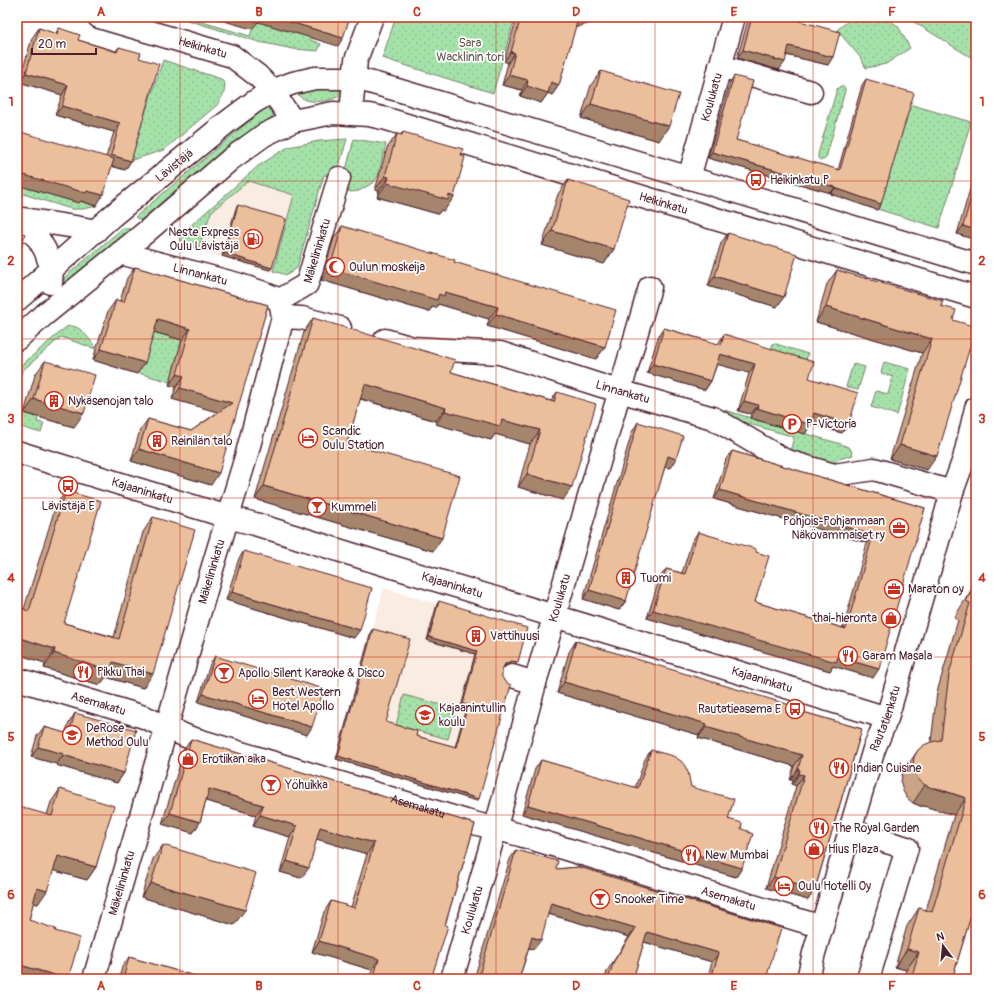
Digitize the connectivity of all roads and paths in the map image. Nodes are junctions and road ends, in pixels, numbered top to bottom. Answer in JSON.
{"nodes":[{"id":1,"x":99,"y":17,"type":"edge"},
{"id":2,"x":372,"y":17,"type":"edge"},
{"id":3,"x":734,"y":17,"type":"edge"},
{"id":4,"x":720,"y":66,"type":"junction"},
{"id":5,"x":355,"y":78,"type":"junction"},
{"id":6,"x":272,"y":91,"type":"junction"},
{"id":7,"x":811,"y":92,"type":"dead end"},
{"id":8,"x":351,"y":113,"type":"junction"},
{"id":9,"x":293,"y":120,"type":"junction"},
{"id":10,"x":339,"y":178,"type":"dead end"},
{"id":11,"x":689,"y":178,"type":"junction"},
{"id":12,"x":17,"y":219,"type":"edge"},
{"id":13,"x":96,"y":231,"type":"junction"},
{"id":14,"x":120,"y":253,"type":"junction"},
{"id":15,"x":976,"y":264,"type":"edge"},
{"id":16,"x":52,"y":269,"type":"junction"},
{"id":17,"x":650,"y":286,"type":"dead end"},
{"id":18,"x":976,"y":297,"type":"edge"},
{"id":19,"x":17,"y":300,"type":"edge"},
{"id":20,"x":281,"y":309,"type":"junction"},
{"id":21,"x":44,"y":315,"type":"junction"},
{"id":22,"x":17,"y":339,"type":"edge"},
{"id":23,"x":620,"y":391,"type":"junction"},
{"id":24,"x":976,"y":408,"type":"edge"},
{"id":25,"x":17,"y":452,"type":"edge"},
{"id":26,"x":970,"y":452,"type":"edge"},
{"id":27,"x":952,"y":492,"type":"junction"},
{"id":28,"x":228,"y":517,"type":"junction"},
{"id":29,"x":554,"y":616,"type":"junction"},
{"id":30,"x":512,"y":676,"type":"dead end"},
{"id":31,"x":17,"y":679,"type":"edge"},
{"id":32,"x":536,"y":683,"type":"junction"},
{"id":33,"x":886,"y":718,"type":"junction"},
{"id":34,"x":166,"y":727,"type":"junction"},
{"id":35,"x":495,"y":828,"type":"junction"},
{"id":36,"x":850,"y":831,"type":"junction"},
{"id":37,"x":822,"y":927,"type":"junction"},
{"id":38,"x":94,"y":979,"type":"edge"},
{"id":39,"x":452,"y":979,"type":"edge"},
{"id":40,"x":808,"y":979,"type":"edge"},
{"id":41,"x":868,"y":979,"type":"edge"}],
"edges":[{"from":1,"to":6,"type":"street","name":"Heikinkatu"},
{"from":2,"to":5,"type":"street"},
{"from":3,"to":4,"type":"street","name":"Koulukatu"},
{"from":4,"to":7,"type":"street"},
{"from":4,"to":11,"type":"street","name":"Koulukatu"},
{"from":5,"to":6,"type":"street","name":"Lävistäjä"},
{"from":5,"to":8,"type":"street"},
{"from":5,"to":11,"type":"street"},
{"from":6,"to":9,"type":"street","name":"Heikinkatu"},
{"from":6,"to":13,"type":"street","name":"Lävistäjä"},
{"from":8,"to":9,"type":"street"},
{"from":8,"to":18,"type":"street","name":"Heikinkatu"},
{"from":9,"to":14,"type":"street"},
{"from":10,"to":20,"type":"street","name":"Mäkelininkatu"},
{"from":11,"to":15,"type":"street"},
{"from":12,"to":13,"type":"street"},
{"from":12,"to":16,"type":"street"},
{"from":13,"to":16,"type":"street","name":"Lävistäjä"},
{"from":14,"to":20,"type":"street","name":"Linnankatu"},
{"from":14,"to":21,"type":"street"},
{"from":16,"to":19,"type":"street","name":"Lävistäjä"},
{"from":16,"to":21,"type":"street"},
{"from":17,"to":23,"type":"street","name":"Koulukatu"},
{"from":20,"to":23,"type":"street","name":"Linnankatu"},
{"from":20,"to":28,"type":"street","name":"Mäkelininkatu"},
{"from":21,"to":22,"type":"street"},
{"from":23,"to":27,"type":"street","name":"Linnankatu"},
{"from":23,"to":29,"type":"street","name":"Koulukatu"},
{"from":24,"to":26,"type":"street","name":"Rautatienkatu"},
{"from":25,"to":28,"type":"street","name":"Kajaaninkatu"},
{"from":26,"to":27,"type":"street","name":"Rautatienkatu"},
{"from":27,"to":33,"type":"street","name":"Rautatienkatu"},
{"from":28,"to":29,"type":"street","name":"Kajaaninkatu"},
{"from":28,"to":34,"type":"street","name":"Mäkelininkatu"},
{"from":29,"to":32,"type":"street","name":"Koulukatu"},
{"from":29,"to":33,"type":"street","name":"Kajaaninkatu"},
{"from":30,"to":32,"type":"street"},
{"from":31,"to":34,"type":"street","name":"Asemakatu"},
{"from":32,"to":35,"type":"street","name":"Koulukatu"},
{"from":33,"to":36,"type":"street","name":"Rautatienkatu"},
{"from":34,"to":35,"type":"street","name":"Asemakatu"},
{"from":34,"to":38,"type":"street","name":"Mäkelininkatu"},
{"from":35,"to":37,"type":"street","name":"Asemakatu"},
{"from":35,"to":39,"type":"street","name":"Koulukatu"},
{"from":36,"to":37,"type":"street","name":"Rautatienkatu"},
{"from":36,"to":41,"type":"street"},
{"from":37,"to":40,"type":"street","name":"Rautatienkatu"}]}
